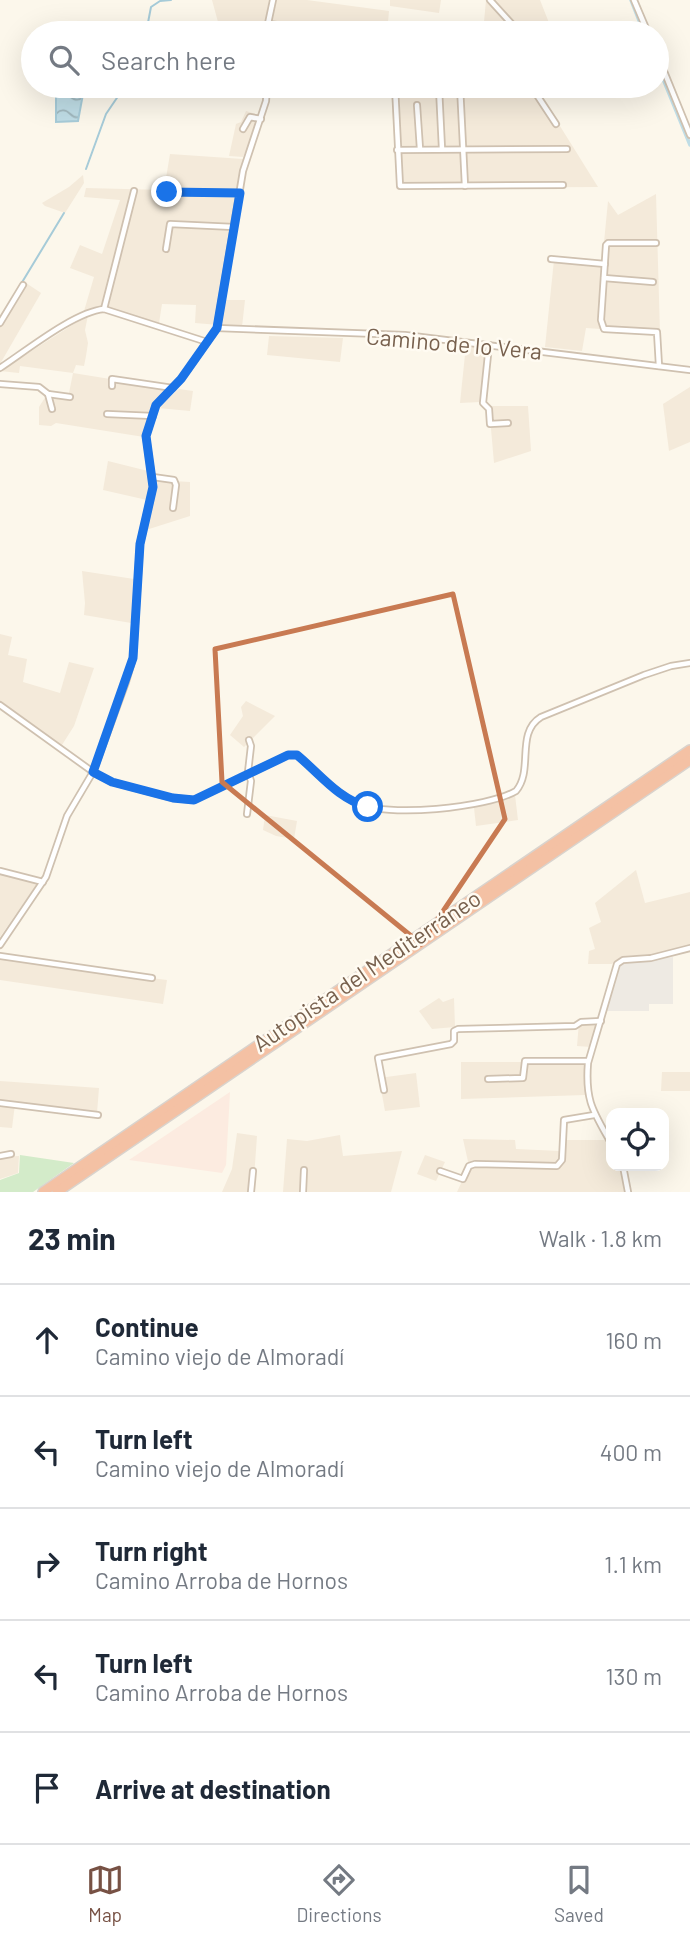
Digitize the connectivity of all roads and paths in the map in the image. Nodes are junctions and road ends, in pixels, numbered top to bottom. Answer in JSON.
{"nodes":[{"id":1,"x":273,"y":0,"type":"edge"},
{"id":2,"x":490,"y":0,"type":"edge"},
{"id":3,"x":634,"y":0,"type":"edge"},
{"id":4,"x":269,"y":21,"type":"edge"},
{"id":5,"x":509,"y":21,"type":"edge"},
{"id":6,"x":643,"y":21,"type":"edge"},
{"id":7,"x":669,"y":83,"type":"edge"},
{"id":8,"x":266,"y":98,"type":"edge"},
{"id":9,"x":395,"y":98,"type":"edge"},
{"id":10,"x":439,"y":98,"type":"edge"},
{"id":11,"x":461,"y":98,"type":"edge"},
{"id":12,"x":539,"y":98,"type":"edge"},
{"id":13,"x":417,"y":105,"type":"dead end"},
{"id":14,"x":261,"y":119,"type":"junction"},
{"id":15,"x":556,"y":124,"type":"dead end"},
{"id":16,"x":243,"y":129,"type":"dead end"},
{"id":17,"x":690,"y":135,"type":"edge"},
{"id":18,"x":397,"y":149,"type":"junction"},
{"id":19,"x":420,"y":149,"type":"junction"},
{"id":20,"x":442,"y":149,"type":"junction"},
{"id":21,"x":463,"y":149,"type":"junction"},
{"id":22,"x":568,"y":149,"type":"dead end"},
{"id":23,"x":563,"y":185,"type":"dead end"},
{"id":24,"x":465,"y":186,"type":"junction"},
{"id":25,"x":134,"y":191,"type":"dead end"},
{"id":26,"x":167,"y":192,"type":"dead end"},
{"id":27,"x":240,"y":193,"type":"junction"},
{"id":28,"x":234,"y":227,"type":"junction"},
{"id":29,"x":656,"y":243,"type":"dead end"},
{"id":30,"x":166,"y":249,"type":"dead end"},
{"id":31,"x":551,"y":259,"type":"dead end"},
{"id":32,"x":605,"y":264,"type":"junction"},
{"id":33,"x":604,"y":278,"type":"junction"},
{"id":34,"x":653,"y":282,"type":"dead end"},
{"id":35,"x":23,"y":285,"type":"dead end"},
{"id":36,"x":104,"y":309,"type":"junction"},
{"id":37,"x":0,"y":323,"type":"edge"},
{"id":38,"x":217,"y":328,"type":"junction"},
{"id":39,"x":206,"y":342,"type":"junction"},
{"id":40,"x":488,"y":345,"type":"junction"},
{"id":41,"x":659,"y":366,"type":"junction"},
{"id":42,"x":0,"y":368,"type":"edge"},
{"id":43,"x":690,"y":370,"type":"edge"},
{"id":44,"x":0,"y":384,"type":"edge"},
{"id":45,"x":112,"y":386,"type":"dead end"},
{"id":46,"x":173,"y":388,"type":"junction"},
{"id":47,"x":48,"y":394,"type":"junction"},
{"id":48,"x":70,"y":397,"type":"dead end"},
{"id":49,"x":52,"y":409,"type":"dead end"},
{"id":50,"x":107,"y":414,"type":"dead end"},
{"id":51,"x":153,"y":416,"type":"junction"},
{"id":52,"x":508,"y":423,"type":"dead end"},
{"id":53,"x":153,"y":477,"type":"junction"},
{"id":54,"x":173,"y":508,"type":"dead end"},
{"id":55,"x":690,"y":663,"type":"edge"},
{"id":56,"x":0,"y":705,"type":"edge"},
{"id":57,"x":249,"y":740,"type":"dead end"},
{"id":58,"x":690,"y":750,"type":"edge"},
{"id":59,"x":690,"y":760,"type":"edge"},
{"id":60,"x":93,"y":772,"type":"junction"},
{"id":61,"x":248,"y":774,"type":"junction"},
{"id":62,"x":247,"y":814,"type":"dead end"},
{"id":63,"x":0,"y":871,"type":"edge"},
{"id":64,"x":43,"y":881,"type":"junction"},
{"id":65,"x":0,"y":945,"type":"edge"},
{"id":66,"x":690,"y":948,"type":"edge"},
{"id":67,"x":0,"y":956,"type":"edge"},
{"id":68,"x":152,"y":978,"type":"dead end"},
{"id":69,"x":601,"y":1021,"type":"junction"},
{"id":70,"x":588,"y":1061,"type":"junction"},
{"id":71,"x":488,"y":1079,"type":"dead end"},
{"id":72,"x":384,"y":1090,"type":"dead end"},
{"id":73,"x":0,"y":1103,"type":"edge"},
{"id":74,"x":98,"y":1115,"type":"dead end"},
{"id":75,"x":594,"y":1115,"type":"junction"},
{"id":76,"x":606,"y":1135,"type":"edge"},
{"id":77,"x":11,"y":1154,"type":"dead end"},
{"id":78,"x":0,"y":1156,"type":"edge"},
{"id":79,"x":304,"y":1170,"type":"dead end"},
{"id":80,"x":253,"y":1171,"type":"dead end"},
{"id":81,"x":440,"y":1171,"type":"dead end"},
{"id":82,"x":624,"y":1171,"type":"edge"},
{"id":83,"x":43,"y":1192,"type":"edge"},
{"id":84,"x":57,"y":1192,"type":"edge"},
{"id":85,"x":251,"y":1192,"type":"edge"},
{"id":86,"x":303,"y":1192,"type":"edge"},
{"id":87,"x":628,"y":1192,"type":"edge"}],
"edges":[{"from":1,"to":4,"type":"street"},
{"from":2,"to":5,"type":"street"},
{"from":3,"to":6,"type":"street"},
{"from":7,"to":17,"type":"street"},
{"from":8,"to":14,"type":"street"},
{"from":9,"to":18,"type":"street"},
{"from":10,"to":20,"type":"street"},
{"from":11,"to":21,"type":"street"},
{"from":12,"to":15,"type":"street"},
{"from":13,"to":19,"type":"street"},
{"from":14,"to":16,"type":"street"},
{"from":14,"to":27,"type":"street"},
{"from":18,"to":19,"type":"street"},
{"from":18,"to":24,"type":"street"},
{"from":19,"to":20,"type":"street"},
{"from":20,"to":21,"type":"street"},
{"from":21,"to":22,"type":"street"},
{"from":21,"to":24,"type":"street"},
{"from":23,"to":24,"type":"street"},
{"from":25,"to":36,"type":"street"},
{"from":26,"to":27,"type":"street"},
{"from":27,"to":28,"type":"street"},
{"from":28,"to":30,"type":"street"},
{"from":28,"to":38,"type":"street"},
{"from":29,"to":32,"type":"street"},
{"from":31,"to":32,"type":"street"},
{"from":32,"to":33,"type":"street"},
{"from":33,"to":34,"type":"street"},
{"from":33,"to":41,"type":"street"},
{"from":35,"to":37,"type":"street"},
{"from":36,"to":39,"type":"street"},
{"from":36,"to":42,"type":"street"},
{"from":38,"to":39,"type":"street"},
{"from":38,"to":40,"type":"street","name":"Camino de lo Vera"},
{"from":39,"to":46,"type":"street"},
{"from":40,"to":41,"type":"street","name":"Camino de lo Vera"},
{"from":40,"to":52,"type":"street"},
{"from":41,"to":43,"type":"street","name":"Camino de lo Vera"},
{"from":44,"to":47,"type":"street"},
{"from":45,"to":46,"type":"street"},
{"from":46,"to":51,"type":"street"},
{"from":47,"to":48,"type":"street"},
{"from":47,"to":49,"type":"street"},
{"from":50,"to":51,"type":"street"},
{"from":51,"to":53,"type":"street"},
{"from":53,"to":54,"type":"street"},
{"from":53,"to":60,"type":"street"},
{"from":55,"to":61,"type":"street"},
{"from":56,"to":60,"type":"street"},
{"from":57,"to":61,"type":"street"},
{"from":58,"to":83,"type":"highway","name":"Autopista del Mediterráneo"},
{"from":59,"to":84,"type":"highway","name":"Autopista del Mediterráneo"},
{"from":60,"to":61,"type":"street"},
{"from":60,"to":64,"type":"street"},
{"from":61,"to":62,"type":"street"},
{"from":63,"to":64,"type":"street"},
{"from":64,"to":65,"type":"street"},
{"from":66,"to":69,"type":"street"},
{"from":67,"to":68,"type":"street"},
{"from":69,"to":70,"type":"street"},
{"from":69,"to":72,"type":"street"},
{"from":70,"to":71,"type":"street"},
{"from":70,"to":75,"type":"street"},
{"from":73,"to":74,"type":"street"},
{"from":75,"to":76,"type":"street"},
{"from":75,"to":81,"type":"street"},
{"from":77,"to":78,"type":"street"},
{"from":79,"to":86,"type":"street"},
{"from":80,"to":85,"type":"street"},
{"from":82,"to":87,"type":"street"}]}
